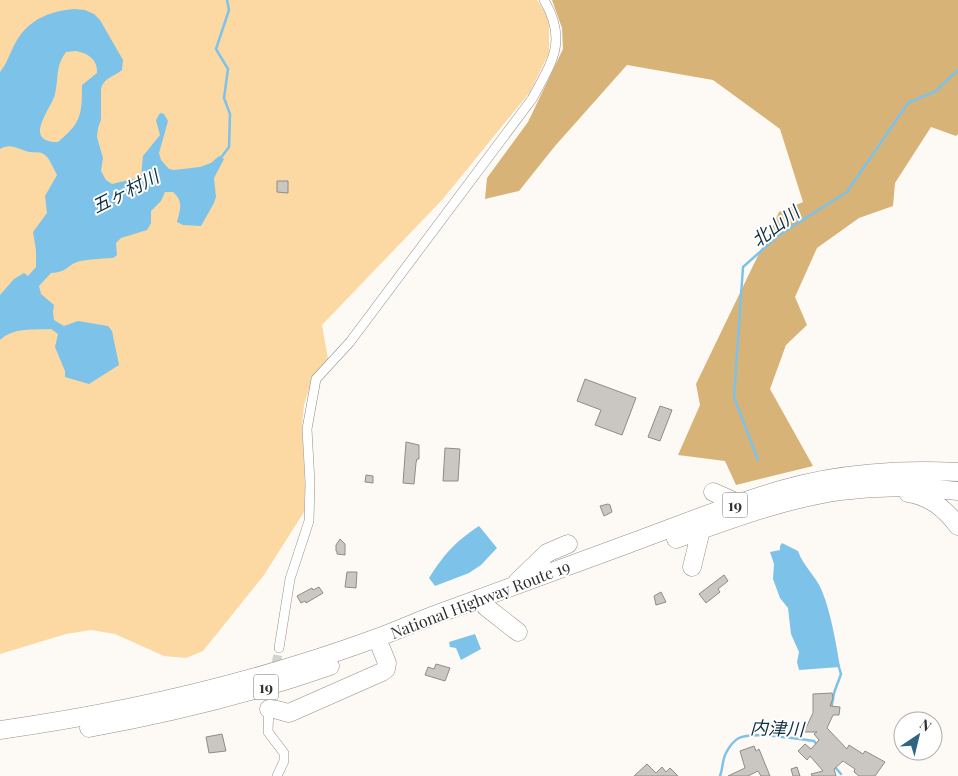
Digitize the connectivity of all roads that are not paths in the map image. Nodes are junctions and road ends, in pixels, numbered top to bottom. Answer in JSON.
{"nodes":[{"id":1,"x":544,"y":0,"type":"edge"},
{"id":2,"x":958,"y":472,"type":"edge"},
{"id":3,"x":872,"y":488,"type":"junction"},
{"id":4,"x":958,"y":491,"type":"edge"},
{"id":5,"x":713,"y":492,"type":"dead end"},
{"id":6,"x":740,"y":504,"type":"junction"},
{"id":7,"x":958,"y":526,"type":"edge"},
{"id":8,"x":701,"y":530,"type":"junction"},
{"id":9,"x":568,"y":544,"type":"dead end"},
{"id":10,"x":692,"y":567,"type":"dead end"},
{"id":11,"x":512,"y":587,"type":"junction"},
{"id":12,"x":486,"y":607,"type":"junction"},
{"id":13,"x":518,"y":632,"type":"dead end"},
{"id":14,"x":279,"y":648,"type":"tunnel mouth"},
{"id":15,"x":381,"y":648,"type":"junction"},
{"id":16,"x":269,"y":706,"type":"joint"},
{"id":17,"x":0,"y":730,"type":"edge"},
{"id":18,"x":0,"y":742,"type":"edge"},
{"id":19,"x":277,"y":776,"type":"edge"}],
"edges":[{"from":1,"to":14,"type":"street"},
{"from":2,"to":6,"type":"highway","name":"National Highway Route 19","number":"19"},
{"from":3,"to":4,"type":"highway","name":"National Highway Route 19","number":"19"},
{"from":3,"to":7,"type":"highway"},
{"from":3,"to":8,"type":"highway","name":"National Highway Route 19","number":"19"},
{"from":5,"to":6,"type":"highway"},
{"from":6,"to":11,"type":"highway","name":"National Highway Route 19","number":"19"},
{"from":8,"to":10,"type":"highway"},
{"from":8,"to":12,"type":"highway","name":"National Highway Route 19","number":"19"},
{"from":9,"to":11,"type":"highway"},
{"from":11,"to":17,"type":"highway","name":"National Highway Route 19","number":"19"},
{"from":12,"to":13,"type":"highway"},
{"from":12,"to":15,"type":"highway","name":"National Highway Route 19","number":"19"},
{"from":15,"to":16,"type":"highway"},
{"from":15,"to":18,"type":"highway","name":"National Highway Route 19","number":"19"},
{"from":16,"to":19,"type":"street"}]}
